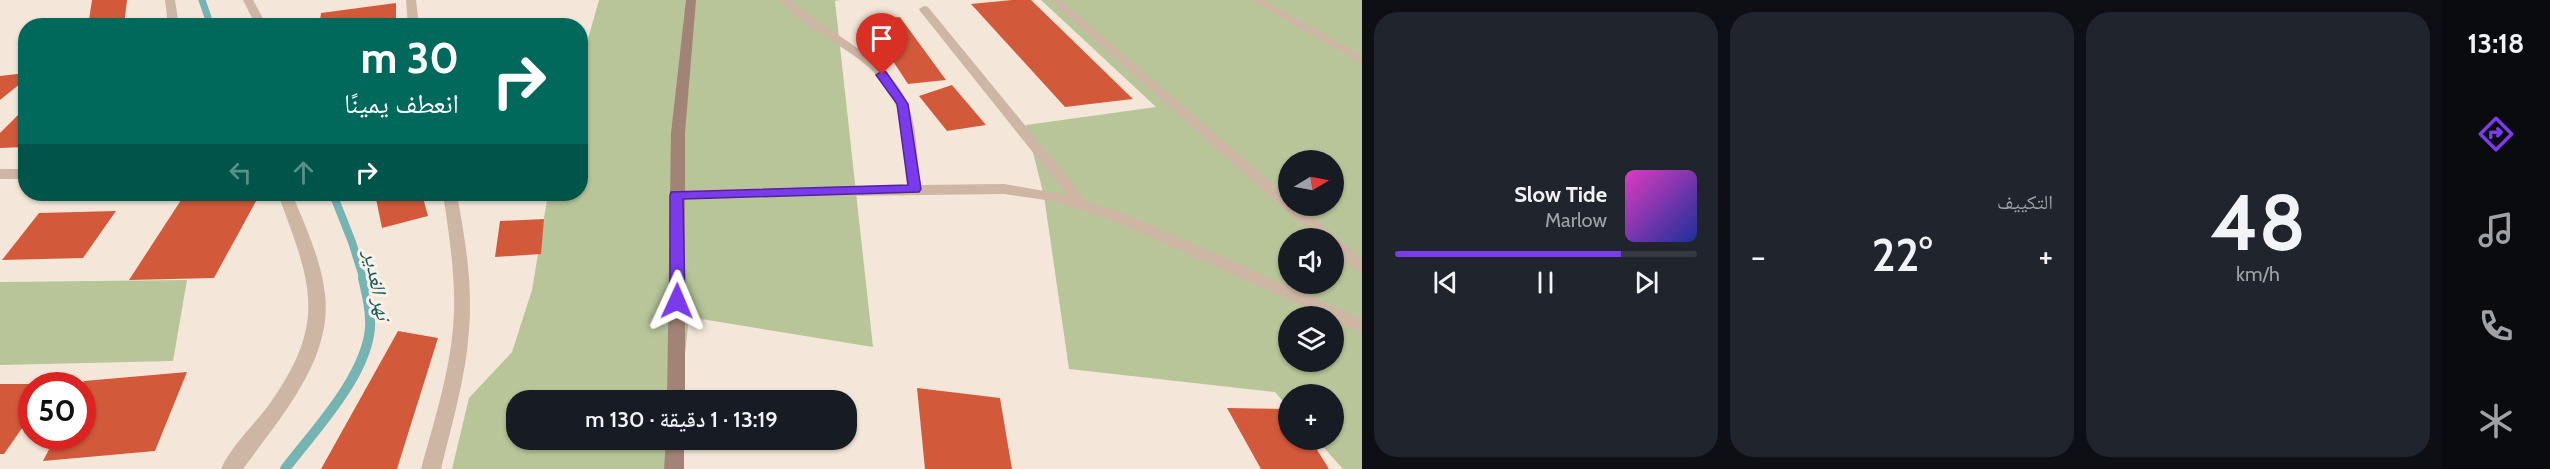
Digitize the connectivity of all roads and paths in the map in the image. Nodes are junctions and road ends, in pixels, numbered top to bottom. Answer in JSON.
{"nodes":[{"id":1,"x":170,"y":0,"type":"edge"},
{"id":2,"x":248,"y":0,"type":"edge"},
{"id":3,"x":411,"y":0,"type":"edge"},
{"id":4,"x":691,"y":0,"type":"edge"},
{"id":5,"x":784,"y":0,"type":"edge"},
{"id":6,"x":1055,"y":0,"type":"edge"},
{"id":7,"x":1256,"y":0,"type":"edge"},
{"id":8,"x":924,"y":9,"type":"dead end"},
{"id":9,"x":173,"y":18,"type":"edge"},
{"id":10,"x":257,"y":18,"type":"edge"},
{"id":11,"x":413,"y":18,"type":"edge"},
{"id":12,"x":1362,"y":61,"type":"edge"},
{"id":13,"x":0,"y":174,"type":"edge"},
{"id":14,"x":18,"y":174,"type":"edge"},
{"id":15,"x":915,"y":189,"type":"junction"},
{"id":16,"x":676,"y":195,"type":"junction"},
{"id":17,"x":1278,"y":195,"type":"edge"},
{"id":18,"x":288,"y":201,"type":"edge"},
{"id":19,"x":451,"y":201,"type":"edge"},
{"id":20,"x":1082,"y":204,"type":"junction"},
{"id":21,"x":1302,"y":216,"type":"edge"},
{"id":22,"x":1317,"y":228,"type":"edge"},
{"id":23,"x":1344,"y":252,"type":"edge"},
{"id":24,"x":1362,"y":267,"type":"edge"},
{"id":25,"x":1362,"y":326,"type":"edge"},
{"id":26,"x":676,"y":390,"type":"edge"},
{"id":27,"x":675,"y":450,"type":"edge"},
{"id":28,"x":231,"y":469,"type":"edge"},
{"id":29,"x":431,"y":469,"type":"edge"},
{"id":30,"x":674,"y":469,"type":"edge"}],
"edges":[{"from":1,"to":9,"type":"street"},
{"from":2,"to":10,"type":"street"},
{"from":3,"to":11,"type":"street"},
{"from":4,"to":16,"type":"main road"},
{"from":5,"to":15,"type":"street"},
{"from":6,"to":17,"type":"street"},
{"from":7,"to":12,"type":"street"},
{"from":8,"to":20,"type":"street"},
{"from":13,"to":14,"type":"street"},
{"from":15,"to":16,"type":"street"},
{"from":15,"to":20,"type":"street"},
{"from":16,"to":26,"type":"main road"},
{"from":18,"to":28,"type":"street"},
{"from":19,"to":29,"type":"street"},
{"from":20,"to":25,"type":"street"},
{"from":21,"to":22,"type":"street"},
{"from":23,"to":24,"type":"street"},
{"from":27,"to":30,"type":"main road"}]}
